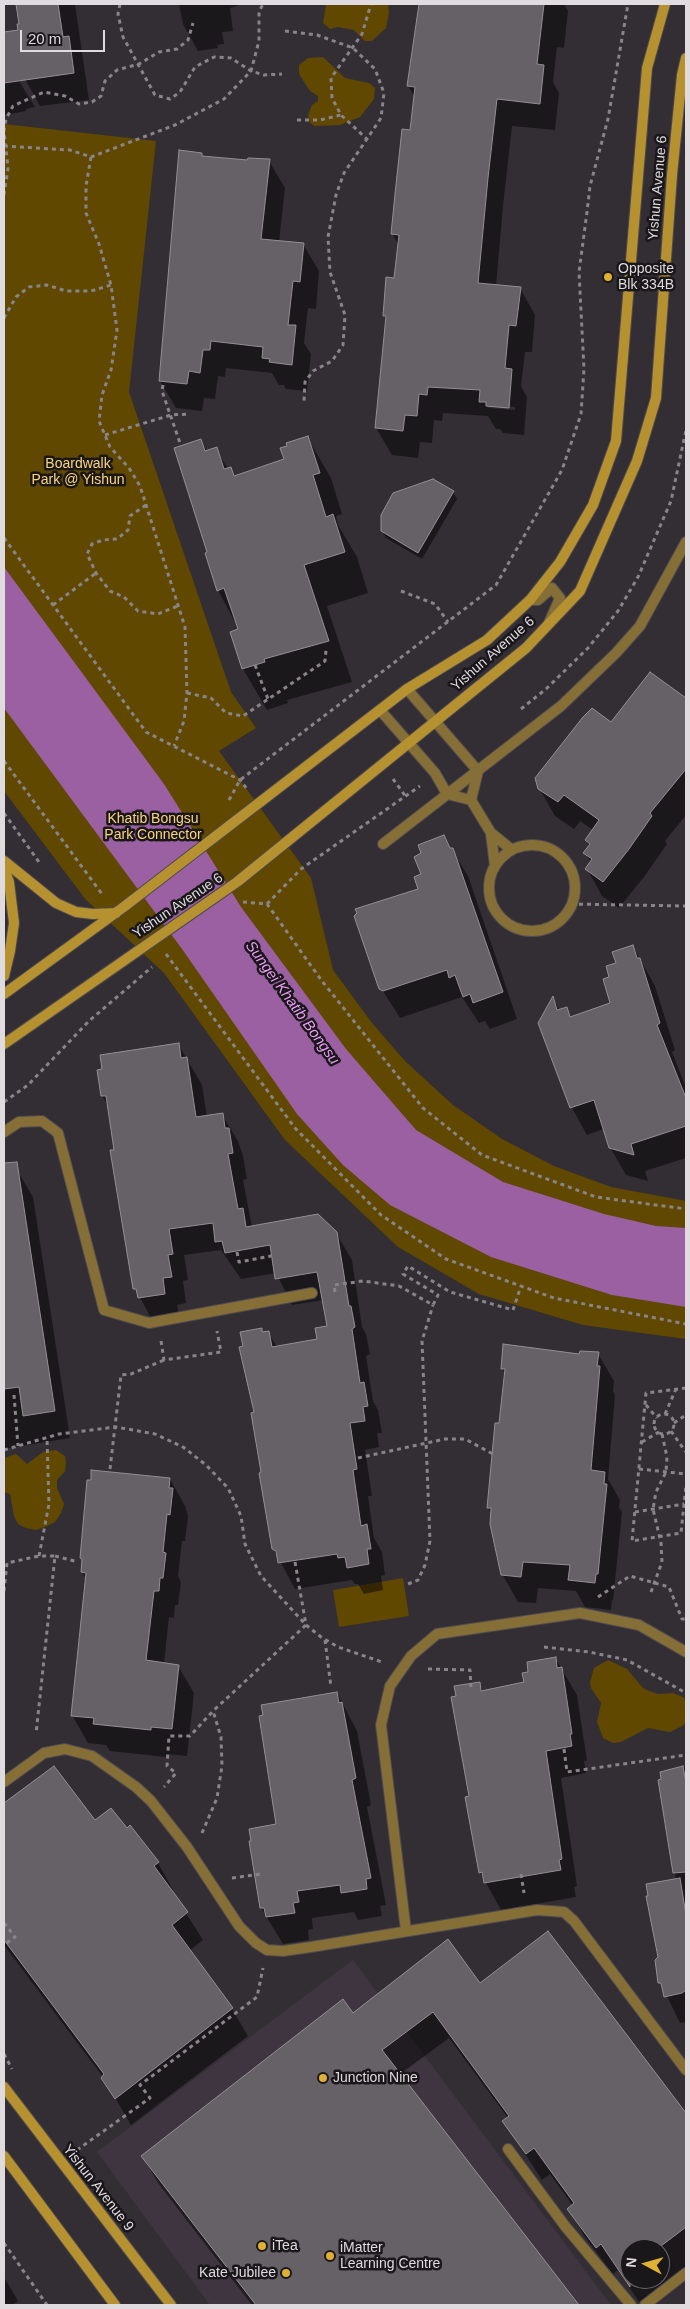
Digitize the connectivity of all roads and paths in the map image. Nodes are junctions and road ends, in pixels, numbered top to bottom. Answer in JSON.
{"nodes":[{"id":1,"x":120,"y":4,"type":"edge"},
{"id":2,"x":263,"y":4,"type":"edge"},
{"id":3,"x":371,"y":4,"type":"edge"},
{"id":4,"x":628,"y":4,"type":"edge"},
{"id":5,"x":665,"y":4,"type":"edge"},
{"id":6,"x":193,"y":23,"type":"dead end"},
{"id":7,"x":285,"y":31,"type":"dead end"},
{"id":8,"x":352,"y":48,"type":"junction"},
{"id":9,"x":686,"y":58,"type":"edge"},
{"id":10,"x":139,"y":64,"type":"junction"},
{"id":11,"x":251,"y":71,"type":"junction"},
{"id":12,"x":282,"y":74,"type":"dead end"},
{"id":13,"x":341,"y":115,"type":"junction"},
{"id":14,"x":297,"y":120,"type":"dead end"},
{"id":15,"x":4,"y":129,"type":"edge"},
{"id":16,"x":368,"y":140,"type":"junction"},
{"id":17,"x":5,"y":147,"type":"edge"},
{"id":18,"x":91,"y":157,"type":"junction"},
{"id":19,"x":4,"y":195,"type":"edge"},
{"id":20,"x":111,"y":285,"type":"junction"},
{"id":21,"x":4,"y":318,"type":"edge"},
{"id":22,"x":163,"y":385,"type":"dead end"},
{"id":23,"x":304,"y":401,"type":"dead end"},
{"id":24,"x":189,"y":414,"type":"dead end"},
{"id":25,"x":171,"y":415,"type":"junction"},
{"id":26,"x":686,"y":430,"type":"edge"},
{"id":27,"x":106,"y":435,"type":"junction"},
{"id":28,"x":180,"y":443,"type":"dead end"},
{"id":29,"x":146,"y":505,"type":"junction"},
{"id":30,"x":4,"y":538,"type":"edge"},
{"id":31,"x":686,"y":542,"type":"edge"},
{"id":32,"x":96,"y":573,"type":"junction"},
{"id":33,"x":401,"y":591,"type":"dead end"},
{"id":34,"x":530,"y":600,"type":"junction"},
{"id":35,"x":53,"y":605,"type":"junction"},
{"id":36,"x":178,"y":606,"type":"junction"},
{"id":37,"x":448,"y":622,"type":"junction"},
{"id":38,"x":548,"y":625,"type":"junction"},
{"id":39,"x":326,"y":650,"type":"dead end"},
{"id":40,"x":256,"y":665,"type":"dead end"},
{"id":41,"x":407,"y":689,"type":"junction"},
{"id":42,"x":187,"y":693,"type":"junction"},
{"id":43,"x":268,"y":699,"type":"junction"},
{"id":44,"x":380,"y":710,"type":"junction"},
{"id":45,"x":516,"y":713,"type":"dead end"},
{"id":46,"x":436,"y":720,"type":"junction"},
{"id":47,"x":409,"y":742,"type":"junction"},
{"id":48,"x":174,"y":746,"type":"junction"},
{"id":49,"x":4,"y":761,"type":"edge"},
{"id":50,"x":478,"y":771,"type":"junction"},
{"id":51,"x":435,"y":773,"type":"junction"},
{"id":52,"x":240,"y":780,"type":"junction"},
{"id":53,"x":447,"y":794,"type":"junction"},
{"id":54,"x":471,"y":800,"type":"junction"},
{"id":55,"x":228,"y":803,"type":"dead end"},
{"id":56,"x":258,"y":804,"type":"junction"},
{"id":57,"x":4,"y":814,"type":"edge"},
{"id":58,"x":491,"y":834,"type":"junction"},
{"id":59,"x":285,"y":843,"type":"junction"},
{"id":60,"x":383,"y":844,"type":"dead end"},
{"id":61,"x":512,"y":850,"type":"junction"},
{"id":62,"x":4,"y":861,"type":"edge"},
{"id":63,"x":42,"y":866,"type":"dead end"},
{"id":64,"x":495,"y":866,"type":"junction"},
{"id":65,"x":4,"y":868,"type":"edge"},
{"id":66,"x":301,"y":869,"type":"junction"},
{"id":67,"x":103,"y":895,"type":"dead end"},
{"id":68,"x":237,"y":901,"type":"dead end"},
{"id":69,"x":267,"y":904,"type":"junction"},
{"id":70,"x":572,"y":904,"type":"junction"},
{"id":71,"x":686,"y":906,"type":"edge"},
{"id":72,"x":116,"y":913,"type":"junction"},
{"id":73,"x":159,"y":956,"type":"dead end"},
{"id":74,"x":155,"y":962,"type":"dead end"},
{"id":75,"x":4,"y":976,"type":"edge"},
{"id":76,"x":4,"y":994,"type":"edge"},
{"id":77,"x":4,"y":1044,"type":"edge"},
{"id":78,"x":4,"y":1102,"type":"edge"},
{"id":79,"x":4,"y":1132,"type":"edge"},
{"id":80,"x":686,"y":1209,"type":"edge"},
{"id":81,"x":237,"y":1252,"type":"dead end"},
{"id":82,"x":271,"y":1256,"type":"dead end"},
{"id":83,"x":521,"y":1286,"type":"junction"},
{"id":84,"x":335,"y":1292,"type":"dead end"},
{"id":85,"x":312,"y":1293,"type":"dead end"},
{"id":86,"x":433,"y":1305,"type":"junction"},
{"id":87,"x":158,"y":1321,"type":"junction"},
{"id":88,"x":686,"y":1324,"type":"edge"},
{"id":89,"x":217,"y":1328,"type":"dead end"},
{"id":90,"x":164,"y":1360,"type":"junction"},
{"id":91,"x":686,"y":1388,"type":"edge"},
{"id":92,"x":676,"y":1389,"type":"junction"},
{"id":93,"x":14,"y":1395,"type":"dead end"},
{"id":94,"x":645,"y":1404,"type":"junction"},
{"id":95,"x":666,"y":1414,"type":"junction"},
{"id":96,"x":686,"y":1415,"type":"edge"},
{"id":97,"x":656,"y":1418,"type":"junction"},
{"id":98,"x":674,"y":1423,"type":"junction"},
{"id":99,"x":116,"y":1427,"type":"junction"},
{"id":100,"x":671,"y":1431,"type":"junction"},
{"id":101,"x":661,"y":1433,"type":"junction"},
{"id":102,"x":47,"y":1438,"type":"junction"},
{"id":103,"x":642,"y":1442,"type":"junction"},
{"id":104,"x":425,"y":1443,"type":"junction"},
{"id":105,"x":18,"y":1446,"type":"junction"},
{"id":106,"x":4,"y":1450,"type":"edge"},
{"id":107,"x":686,"y":1452,"type":"edge"},
{"id":108,"x":493,"y":1454,"type":"dead end"},
{"id":109,"x":358,"y":1458,"type":"dead end"},
{"id":110,"x":110,"y":1469,"type":"dead end"},
{"id":111,"x":639,"y":1469,"type":"junction"},
{"id":112,"x":666,"y":1472,"type":"junction"},
{"id":113,"x":686,"y":1474,"type":"edge"},
{"id":114,"x":686,"y":1485,"type":"edge"},
{"id":115,"x":684,"y":1504,"type":"junction"},
{"id":116,"x":653,"y":1509,"type":"junction"},
{"id":117,"x":635,"y":1512,"type":"junction"},
{"id":118,"x":659,"y":1536,"type":"junction"},
{"id":119,"x":39,"y":1556,"type":"junction"},
{"id":120,"x":55,"y":1556,"type":"junction"},
{"id":121,"x":78,"y":1562,"type":"dead end"},
{"id":122,"x":296,"y":1562,"type":"dead end"},
{"id":123,"x":655,"y":1583,"type":"junction"},
{"id":124,"x":408,"y":1584,"type":"dead end"},
{"id":125,"x":4,"y":1591,"type":"edge"},
{"id":126,"x":652,"y":1592,"type":"dead end"},
{"id":127,"x":594,"y":1599,"type":"dead end"},
{"id":128,"x":686,"y":1620,"type":"edge"},
{"id":129,"x":306,"y":1625,"type":"junction"},
{"id":130,"x":325,"y":1640,"type":"junction"},
{"id":131,"x":544,"y":1648,"type":"dead end"},
{"id":132,"x":686,"y":1652,"type":"edge"},
{"id":133,"x":384,"y":1663,"type":"dead end"},
{"id":134,"x":454,"y":1670,"type":"dead end"},
{"id":135,"x":331,"y":1687,"type":"dead end"},
{"id":136,"x":471,"y":1687,"type":"dead end"},
{"id":137,"x":686,"y":1693,"type":"edge"},
{"id":138,"x":213,"y":1711,"type":"junction"},
{"id":139,"x":36,"y":1735,"type":"dead end"},
{"id":140,"x":564,"y":1748,"type":"dead end"},
{"id":141,"x":686,"y":1756,"type":"edge"},
{"id":142,"x":4,"y":1782,"type":"edge"},
{"id":143,"x":151,"y":1801,"type":"junction"},
{"id":144,"x":187,"y":1847,"type":"junction"},
{"id":145,"x":261,"y":1874,"type":"dead end"},
{"id":146,"x":216,"y":1890,"type":"junction"},
{"id":147,"x":4,"y":1923,"type":"edge"},
{"id":148,"x":406,"y":1930,"type":"junction"},
{"id":149,"x":4,"y":1945,"type":"edge"},
{"id":150,"x":267,"y":1950,"type":"junction"},
{"id":151,"x":686,"y":2070,"type":"edge"},
{"id":152,"x":4,"y":2087,"type":"edge"},
{"id":153,"x":508,"y":2149,"type":"dead end"},
{"id":154,"x":75,"y":2152,"type":"dead end"},
{"id":155,"x":4,"y":2156,"type":"edge"},
{"id":156,"x":4,"y":2243,"type":"edge"},
{"id":157,"x":686,"y":2274,"type":"edge"},
{"id":158,"x":47,"y":2305,"type":"edge"},
{"id":159,"x":115,"y":2305,"type":"edge"},
{"id":160,"x":171,"y":2305,"type":"edge"},
{"id":161,"x":631,"y":2305,"type":"edge"},
{"id":162,"x":645,"y":2305,"type":"edge"}],
"edges":[{"from":1,"to":10,"type":"path"},
{"from":2,"to":11,"type":"path"},
{"from":3,"to":8,"type":"path"},
{"from":4,"to":37,"type":"path"},
{"from":5,"to":34,"type":"main road","name":"Yishun Avenue 6"},
{"from":6,"to":10,"type":"path"},
{"from":7,"to":8,"type":"path"},
{"from":8,"to":13,"type":"path"},
{"from":8,"to":16,"type":"path"},
{"from":9,"to":38,"type":"main road","name":"Yishun Avenue 6"},
{"from":10,"to":11,"type":"path"},
{"from":10,"to":15,"type":"path"},
{"from":11,"to":12,"type":"path"},
{"from":11,"to":18,"type":"path"},
{"from":13,"to":14,"type":"path"},
{"from":13,"to":16,"type":"path"},
{"from":15,"to":17,"type":"path"},
{"from":16,"to":23,"type":"path"},
{"from":17,"to":18,"type":"path"},
{"from":17,"to":19,"type":"path"},
{"from":18,"to":20,"type":"path"},
{"from":20,"to":21,"type":"path"},
{"from":20,"to":27,"type":"path"},
{"from":22,"to":25,"type":"path"},
{"from":24,"to":25,"type":"path"},
{"from":25,"to":27,"type":"path"},
{"from":25,"to":28,"type":"path"},
{"from":26,"to":45,"type":"path"},
{"from":27,"to":29,"type":"path"},
{"from":29,"to":32,"type":"path"},
{"from":29,"to":36,"type":"path"},
{"from":30,"to":35,"type":"path"},
{"from":31,"to":50,"type":"lane"},
{"from":32,"to":35,"type":"path"},
{"from":32,"to":36,"type":"path"},
{"from":33,"to":37,"type":"path"},
{"from":34,"to":38,"type":"lane"},
{"from":34,"to":41,"type":"main road","name":"Yishun Avenue 6"},
{"from":35,"to":48,"type":"path"},
{"from":36,"to":42,"type":"path"},
{"from":37,"to":52,"type":"path"},
{"from":38,"to":46,"type":"main road","name":"Yishun Avenue 6"},
{"from":39,"to":43,"type":"path"},
{"from":40,"to":43,"type":"path"},
{"from":41,"to":44,"type":"main road","name":"Yishun Avenue 6"},
{"from":41,"to":46,"type":"lane"},
{"from":42,"to":43,"type":"path"},
{"from":42,"to":48,"type":"path"},
{"from":44,"to":47,"type":"lane"},
{"from":44,"to":56,"type":"main road","name":"Yishun Avenue 6"},
{"from":46,"to":47,"type":"main road","name":"Yishun Avenue 6"},
{"from":46,"to":50,"type":"lane"},
{"from":47,"to":51,"type":"lane"},
{"from":47,"to":59,"type":"main road","name":"Yishun Avenue 6"},
{"from":48,"to":52,"type":"path"},
{"from":49,"to":67,"type":"path"},
{"from":50,"to":53,"type":"lane"},
{"from":50,"to":54,"type":"lane"},
{"from":51,"to":53,"type":"lane"},
{"from":51,"to":66,"type":"path"},
{"from":52,"to":55,"type":"path"},
{"from":52,"to":56,"type":"path"},
{"from":53,"to":54,"type":"lane"},
{"from":53,"to":60,"type":"lane"},
{"from":54,"to":58,"type":"lane"},
{"from":56,"to":72,"type":"main road","name":"Yishun Avenue 6"},
{"from":57,"to":63,"type":"path"},
{"from":58,"to":61,"type":"lane"},
{"from":58,"to":64,"type":"lane"},
{"from":59,"to":66,"type":"path"},
{"from":59,"to":77,"type":"main road","name":"Yishun Avenue 6"},
{"from":61,"to":64,"type":"lane"},
{"from":61,"to":70,"type":"lane"},
{"from":62,"to":72,"type":"main road"},
{"from":64,"to":70,"type":"lane"},
{"from":65,"to":75,"type":"main road"},
{"from":66,"to":69,"type":"path"},
{"from":68,"to":69,"type":"path"},
{"from":69,"to":80,"type":"path"},
{"from":70,"to":71,"type":"path"},
{"from":72,"to":76,"type":"main road","name":"Yishun Avenue 6"},
{"from":73,"to":83,"type":"path"},
{"from":74,"to":78,"type":"path"},
{"from":79,"to":87,"type":"lane"},
{"from":81,"to":82,"type":"path"},
{"from":83,"to":86,"type":"path"},
{"from":83,"to":88,"type":"path"},
{"from":84,"to":86,"type":"path"},
{"from":85,"to":87,"type":"lane"},
{"from":86,"to":104,"type":"path"},
{"from":87,"to":90,"type":"path"},
{"from":89,"to":90,"type":"path"},
{"from":90,"to":99,"type":"path"},
{"from":91,"to":92,"type":"path"},
{"from":92,"to":94,"type":"path"},
{"from":92,"to":95,"type":"path"},
{"from":93,"to":105,"type":"path"},
{"from":94,"to":97,"type":"path"},
{"from":94,"to":103,"type":"path"},
{"from":95,"to":97,"type":"path"},
{"from":95,"to":98,"type":"path"},
{"from":96,"to":98,"type":"path"},
{"from":97,"to":101,"type":"path"},
{"from":98,"to":100,"type":"path"},
{"from":99,"to":102,"type":"path"},
{"from":99,"to":110,"type":"path"},
{"from":99,"to":129,"type":"path"},
{"from":100,"to":101,"type":"path"},
{"from":100,"to":107,"type":"path"},
{"from":101,"to":103,"type":"path"},
{"from":101,"to":112,"type":"path"},
{"from":102,"to":105,"type":"path"},
{"from":102,"to":119,"type":"path"},
{"from":103,"to":111,"type":"path"},
{"from":104,"to":108,"type":"path"},
{"from":104,"to":109,"type":"path"},
{"from":104,"to":124,"type":"path"},
{"from":105,"to":106,"type":"path"},
{"from":111,"to":112,"type":"path"},
{"from":111,"to":117,"type":"path"},
{"from":112,"to":113,"type":"path"},
{"from":112,"to":116,"type":"path"},
{"from":114,"to":115,"type":"path"},
{"from":115,"to":116,"type":"path"},
{"from":115,"to":118,"type":"path"},
{"from":116,"to":117,"type":"path"},
{"from":116,"to":118,"type":"path"},
{"from":117,"to":118,"type":"path"},
{"from":118,"to":123,"type":"path"},
{"from":119,"to":120,"type":"path"},
{"from":119,"to":125,"type":"path"},
{"from":120,"to":121,"type":"path"},
{"from":120,"to":139,"type":"path"},
{"from":122,"to":129,"type":"path"},
{"from":123,"to":126,"type":"path"},
{"from":123,"to":127,"type":"path"},
{"from":123,"to":128,"type":"path"},
{"from":129,"to":130,"type":"path"},
{"from":129,"to":138,"type":"path"},
{"from":130,"to":133,"type":"path"},
{"from":130,"to":135,"type":"path"},
{"from":131,"to":137,"type":"path"},
{"from":132,"to":148,"type":"lane"},
{"from":134,"to":136,"type":"path"},
{"from":138,"to":143,"type":"path"},
{"from":138,"to":144,"type":"path"},
{"from":140,"to":141,"type":"path"},
{"from":142,"to":143,"type":"lane"},
{"from":143,"to":144,"type":"lane"},
{"from":144,"to":146,"type":"lane"},
{"from":145,"to":146,"type":"path"},
{"from":146,"to":150,"type":"lane"},
{"from":147,"to":149,"type":"path"},
{"from":148,"to":150,"type":"lane"},
{"from":148,"to":151,"type":"lane"},
{"from":150,"to":154,"type":"path"},
{"from":152,"to":160,"type":"main road","name":"Yishun Avenue 9"},
{"from":153,"to":161,"type":"lane"},
{"from":155,"to":159,"type":"main road"},
{"from":156,"to":158,"type":"path"},
{"from":157,"to":162,"type":"lane"}]}
